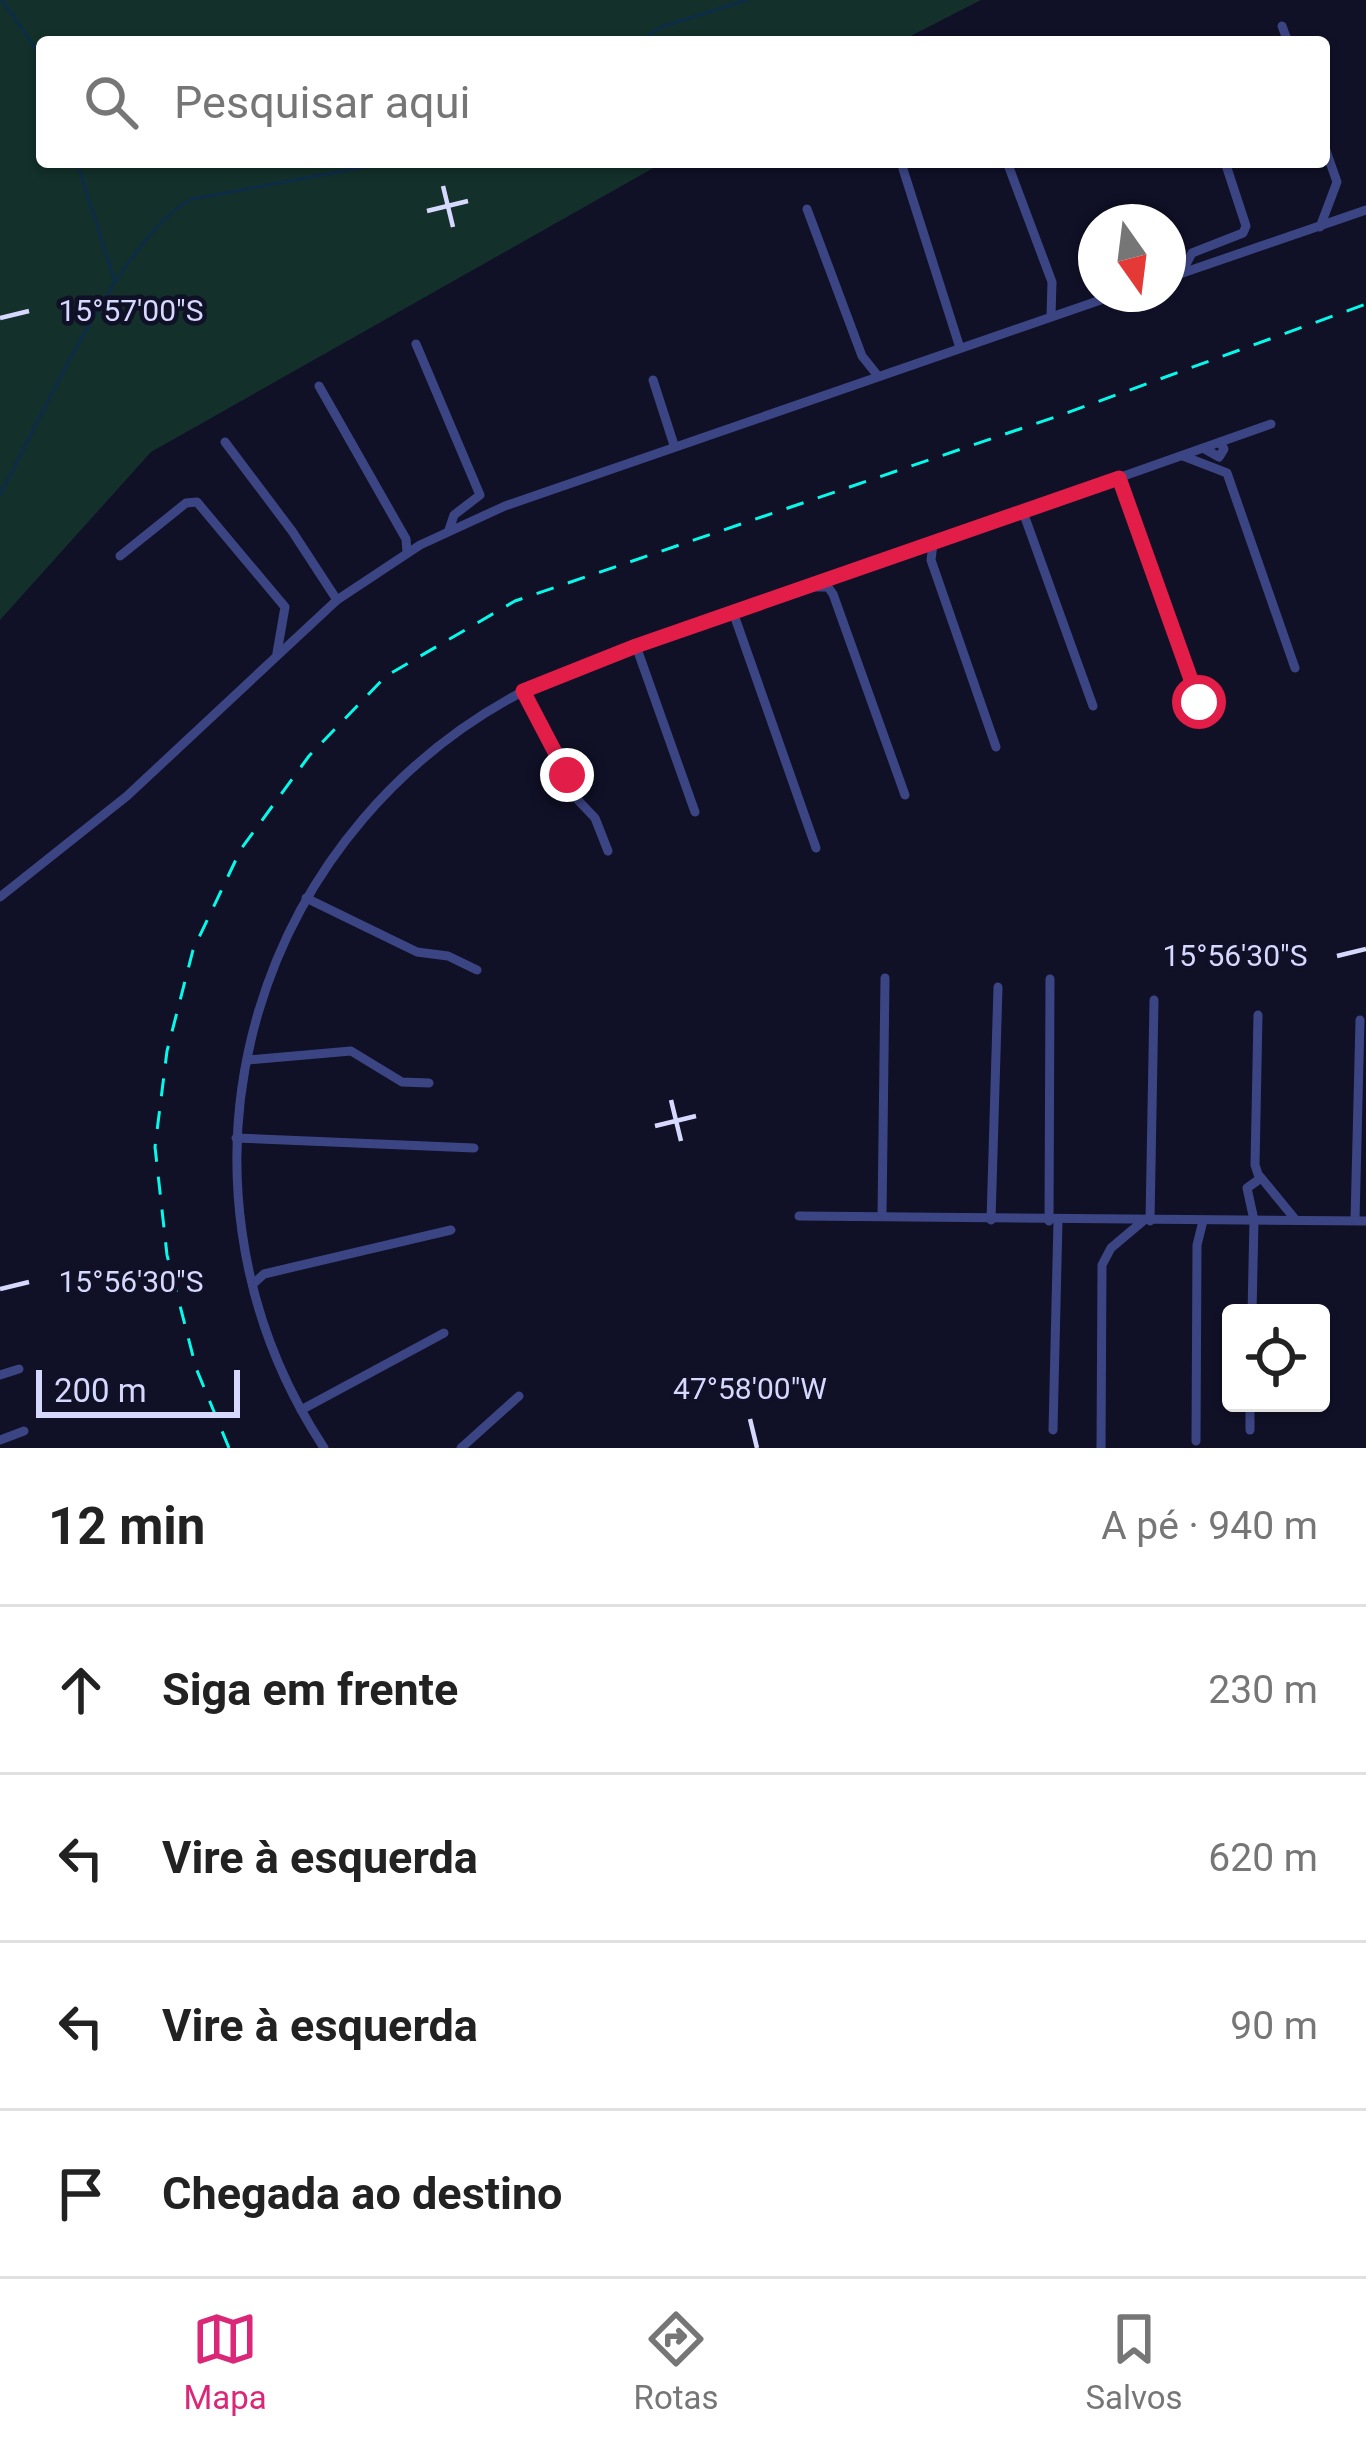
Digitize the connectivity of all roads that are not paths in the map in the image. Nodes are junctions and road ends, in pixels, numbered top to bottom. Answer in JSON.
{"nodes":[{"id":1,"x":1282,"y":26,"type":"dead end"},
{"id":2,"x":1286,"y":36,"type":"edge"},
{"id":3,"x":1330,"y":162,"type":"edge"},
{"id":4,"x":1009,"y":168,"type":"edge"},
{"id":5,"x":1228,"y":168,"type":"edge"},
{"id":6,"x":902,"y":169,"type":"dead end"},
{"id":7,"x":807,"y":209,"type":"dead end"},
{"id":8,"x":1366,"y":210,"type":"edge"},
{"id":9,"x":1320,"y":227,"type":"junction"},
{"id":10,"x":1186,"y":264,"type":"edge"},
{"id":11,"x":1186,"y":272,"type":"edge"},
{"id":12,"x":1078,"y":307,"type":"edge"},
{"id":13,"x":1051,"y":316,"type":"junction"},
{"id":14,"x":416,"y":344,"type":"dead end"},
{"id":15,"x":960,"y":348,"type":"junction"},
{"id":16,"x":862,"y":356,"type":"junction"},
{"id":17,"x":878,"y":376,"type":"junction"},
{"id":18,"x":653,"y":380,"type":"dead end"},
{"id":19,"x":852,"y":384,"type":"junction"},
{"id":20,"x":319,"y":386,"type":"dead end"},
{"id":21,"x":1271,"y":424,"type":"dead end"},
{"id":22,"x":225,"y":442,"type":"dead end"},
{"id":23,"x":674,"y":445,"type":"junction"},
{"id":24,"x":1182,"y":455,"type":"junction"},
{"id":25,"x":1119,"y":478,"type":"junction"},
{"id":26,"x":1024,"y":512,"type":"junction"},
{"id":27,"x":449,"y":530,"type":"junction"},
{"id":28,"x":406,"y":539,"type":"junction"},
{"id":29,"x":933,"y":544,"type":"junction"},
{"id":30,"x":420,"y":545,"type":"junction"},
{"id":31,"x":917,"y":549,"type":"junction"},
{"id":32,"x":407,"y":552,"type":"junction"},
{"id":33,"x":120,"y":556,"type":"dead end"},
{"id":34,"x":931,"y":560,"type":"junction"},
{"id":35,"x":808,"y":588,"type":"junction"},
{"id":36,"x":337,"y":600,"type":"junction"},
{"id":37,"x":733,"y":612,"type":"junction"},
{"id":38,"x":636,"y":646,"type":"junction"},
{"id":39,"x":278,"y":652,"type":"junction"},
{"id":40,"x":1295,"y":668,"type":"dead end"},
{"id":41,"x":523,"y":691,"type":"junction"},
{"id":42,"x":1199,"y":702,"type":"dead end"},
{"id":43,"x":1093,"y":706,"type":"dead end"},
{"id":44,"x":996,"y":746,"type":"dead end"},
{"id":45,"x":905,"y":795,"type":"dead end"},
{"id":46,"x":695,"y":812,"type":"dead end"},
{"id":47,"x":816,"y":848,"type":"dead end"},
{"id":48,"x":608,"y":851,"type":"dead end"},
{"id":49,"x":0,"y":897,"type":"edge"},
{"id":50,"x":306,"y":898,"type":"junction"},
{"id":51,"x":478,"y":970,"type":"dead end"},
{"id":52,"x":885,"y":978,"type":"dead end"},
{"id":53,"x":1050,"y":979,"type":"dead end"},
{"id":54,"x":998,"y":987,"type":"dead end"},
{"id":55,"x":1154,"y":1000,"type":"dead end"},
{"id":56,"x":1258,"y":1015,"type":"dead end"},
{"id":57,"x":1360,"y":1021,"type":"dead end"},
{"id":58,"x":248,"y":1060,"type":"junction"},
{"id":59,"x":429,"y":1083,"type":"dead end"},
{"id":60,"x":236,"y":1138,"type":"junction"},
{"id":61,"x":474,"y":1148,"type":"dead end"},
{"id":62,"x":1261,"y":1178,"type":"junction"},
{"id":63,"x":800,"y":1216,"type":"dead end"},
{"id":64,"x":882,"y":1216,"type":"junction"},
{"id":65,"x":1295,"y":1219,"type":"junction"},
{"id":66,"x":991,"y":1220,"type":"junction"},
{"id":67,"x":1254,"y":1220,"type":"junction"},
{"id":68,"x":1053,"y":1221,"type":"junction"},
{"id":69,"x":1147,"y":1221,"type":"junction"},
{"id":70,"x":1203,"y":1221,"type":"junction"},
{"id":71,"x":1360,"y":1221,"type":"edge"},
{"id":72,"x":451,"y":1231,"type":"dead end"},
{"id":73,"x":250,"y":1268,"type":"junction"},
{"id":74,"x":264,"y":1274,"type":"junction"},
{"id":75,"x":253,"y":1284,"type":"junction"},
{"id":76,"x":1252,"y":1304,"type":"edge"},
{"id":77,"x":444,"y":1333,"type":"dead end"},
{"id":78,"x":19,"y":1370,"type":"dead end"},
{"id":79,"x":0,"y":1375,"type":"edge"},
{"id":80,"x":519,"y":1396,"type":"dead end"},
{"id":81,"x":301,"y":1410,"type":"junction"},
{"id":82,"x":1250,"y":1412,"type":"edge"},
{"id":83,"x":1053,"y":1430,"type":"dead end"},
{"id":84,"x":1250,"y":1430,"type":"dead end"},
{"id":85,"x":24,"y":1431,"type":"dead end"},
{"id":86,"x":0,"y":1440,"type":"edge"},
{"id":87,"x":1196,"y":1441,"type":"dead end"},
{"id":88,"x":324,"y":1448,"type":"edge"},
{"id":89,"x":461,"y":1448,"type":"edge"},
{"id":90,"x":1101,"y":1448,"type":"edge"}],
"edges":[{"from":1,"to":2,"type":"street"},
{"from":3,"to":9,"type":"street"},
{"from":4,"to":13,"type":"street"},
{"from":5,"to":10,"type":"street"},
{"from":6,"to":15,"type":"street"},
{"from":7,"to":16,"type":"street"},
{"from":8,"to":9,"type":"street"},
{"from":9,"to":11,"type":"street"},
{"from":12,"to":13,"type":"street"},
{"from":13,"to":15,"type":"street"},
{"from":14,"to":27,"type":"street"},
{"from":15,"to":17,"type":"street"},
{"from":16,"to":17,"type":"street"},
{"from":16,"to":19,"type":"street"},
{"from":17,"to":19,"type":"street"},
{"from":18,"to":23,"type":"street"},
{"from":19,"to":23,"type":"street"},
{"from":20,"to":28,"type":"street"},
{"from":21,"to":24,"type":"street"},
{"from":22,"to":36,"type":"street"},
{"from":23,"to":27,"type":"street"},
{"from":24,"to":25,"type":"street"},
{"from":24,"to":40,"type":"street"},
{"from":25,"to":26,"type":"street"},
{"from":25,"to":42,"type":"street"},
{"from":26,"to":29,"type":"street"},
{"from":26,"to":43,"type":"street"},
{"from":27,"to":30,"type":"street"},
{"from":28,"to":30,"type":"street"},
{"from":28,"to":32,"type":"street"},
{"from":29,"to":31,"type":"street"},
{"from":29,"to":34,"type":"street"},
{"from":30,"to":32,"type":"street"},
{"from":31,"to":34,"type":"street"},
{"from":31,"to":35,"type":"street"},
{"from":32,"to":36,"type":"street"},
{"from":33,"to":39,"type":"street"},
{"from":34,"to":44,"type":"street"},
{"from":35,"to":37,"type":"street"},
{"from":35,"to":45,"type":"street"},
{"from":36,"to":39,"type":"street"},
{"from":37,"to":38,"type":"street"},
{"from":37,"to":47,"type":"street"},
{"from":38,"to":41,"type":"street"},
{"from":38,"to":46,"type":"street"},
{"from":39,"to":49,"type":"street"},
{"from":41,"to":48,"type":"street"},
{"from":41,"to":50,"type":"street"},
{"from":50,"to":51,"type":"street"},
{"from":50,"to":58,"type":"street"},
{"from":52,"to":64,"type":"street"},
{"from":53,"to":68,"type":"street"},
{"from":54,"to":66,"type":"street"},
{"from":55,"to":69,"type":"street"},
{"from":56,"to":62,"type":"street"},
{"from":57,"to":71,"type":"street"},
{"from":58,"to":59,"type":"street"},
{"from":58,"to":60,"type":"street"},
{"from":60,"to":61,"type":"street"},
{"from":60,"to":73,"type":"street"},
{"from":62,"to":65,"type":"street"},
{"from":62,"to":67,"type":"street"},
{"from":63,"to":64,"type":"street"},
{"from":64,"to":66,"type":"street"},
{"from":65,"to":67,"type":"street"},
{"from":65,"to":71,"type":"street"},
{"from":66,"to":68,"type":"street"},
{"from":67,"to":70,"type":"street"},
{"from":67,"to":76,"type":"street"},
{"from":68,"to":69,"type":"street"},
{"from":68,"to":83,"type":"street"},
{"from":69,"to":70,"type":"street"},
{"from":69,"to":90,"type":"street"},
{"from":70,"to":87,"type":"street"},
{"from":72,"to":74,"type":"street"},
{"from":73,"to":74,"type":"street"},
{"from":73,"to":75,"type":"street"},
{"from":74,"to":75,"type":"street"},
{"from":75,"to":81,"type":"street"},
{"from":77,"to":81,"type":"street"},
{"from":78,"to":79,"type":"street"},
{"from":80,"to":89,"type":"street"},
{"from":81,"to":88,"type":"street"},
{"from":82,"to":84,"type":"street"},
{"from":85,"to":86,"type":"street"}]}
